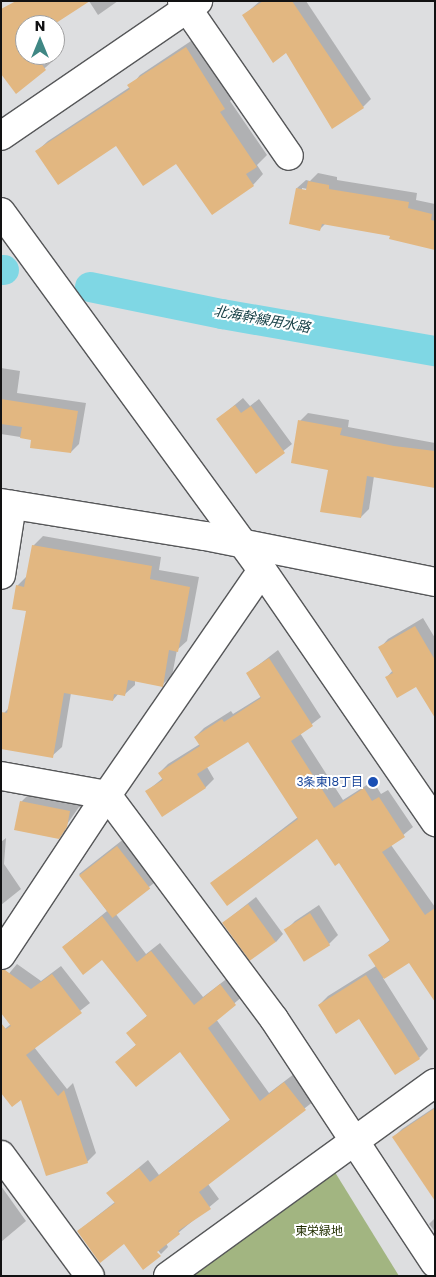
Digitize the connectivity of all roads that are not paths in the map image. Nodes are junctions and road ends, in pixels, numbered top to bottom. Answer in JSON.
{"nodes":[{"id":1,"x":189,"y":4,"type":"edge"},
{"id":2,"x":1,"y":136,"type":"edge"},
{"id":3,"x":289,"y":156,"type":"dead end"},
{"id":4,"x":1,"y":212,"type":"edge"},
{"id":5,"x":7,"y":504,"type":"edge"},
{"id":6,"x":242,"y":544,"type":"junction"},
{"id":7,"x":262,"y":570,"type":"junction"},
{"id":8,"x":1,"y":575,"type":"edge"},
{"id":9,"x":435,"y":582,"type":"edge"},
{"id":10,"x":1,"y":776,"type":"edge"},
{"id":11,"x":107,"y":795,"type":"junction"},
{"id":12,"x":435,"y":822,"type":"edge"},
{"id":13,"x":1,"y":955,"type":"edge"},
{"id":14,"x":435,"y":1083,"type":"edge"},
{"id":15,"x":355,"y":1142,"type":"junction"},
{"id":16,"x":1,"y":1155,"type":"edge"},
{"id":17,"x":435,"y":1263,"type":"edge"},
{"id":18,"x":90,"y":1276,"type":"edge"},
{"id":19,"x":168,"y":1276,"type":"edge"}],
"edges":[{"from":1,"to":2,"type":"street"},
{"from":1,"to":3,"type":"street"},
{"from":4,"to":6,"type":"street"},
{"from":5,"to":6,"type":"street"},
{"from":5,"to":8,"type":"street"},
{"from":6,"to":7,"type":"street"},
{"from":6,"to":9,"type":"street"},
{"from":7,"to":11,"type":"street"},
{"from":7,"to":12,"type":"street"},
{"from":10,"to":11,"type":"street"},
{"from":11,"to":13,"type":"street"},
{"from":11,"to":15,"type":"street"},
{"from":14,"to":15,"type":"street"},
{"from":15,"to":17,"type":"street"},
{"from":15,"to":19,"type":"street"},
{"from":16,"to":18,"type":"street"}]}
